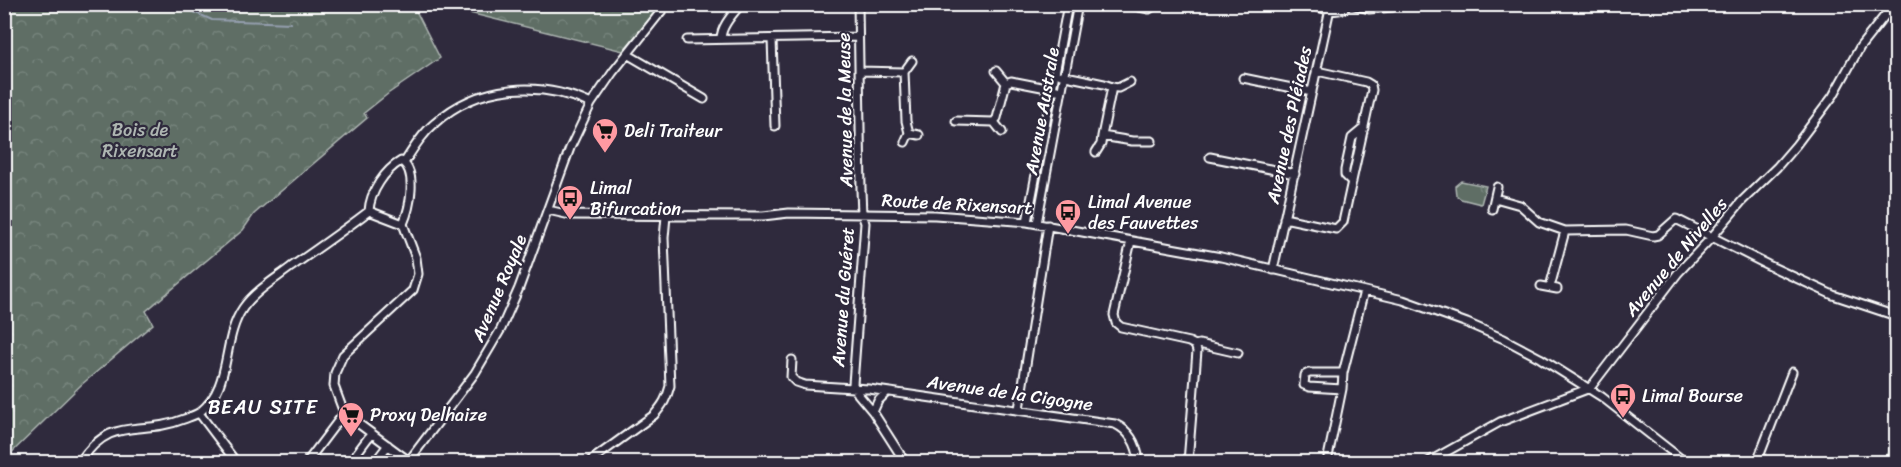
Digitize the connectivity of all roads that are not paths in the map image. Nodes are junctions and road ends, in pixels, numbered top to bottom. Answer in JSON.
{"nodes":[{"id":1,"x":668,"y":4,"type":"edge"},
{"id":2,"x":741,"y":4,"type":"edge"},
{"id":3,"x":858,"y":4,"type":"edge"},
{"id":4,"x":1063,"y":4,"type":"edge"},
{"id":5,"x":1125,"y":4,"type":"edge"},
{"id":6,"x":1157,"y":4,"type":"edge"},
{"id":7,"x":1306,"y":4,"type":"edge"},
{"id":8,"x":1349,"y":4,"type":"edge"},
{"id":9,"x":1894,"y":4,"type":"edge"},
{"id":10,"x":1068,"y":5,"type":"edge"},
{"id":11,"x":1077,"y":6,"type":"edge"},
{"id":12,"x":1330,"y":7,"type":"edge"},
{"id":13,"x":1393,"y":7,"type":"dead end"},
{"id":14,"x":858,"y":37,"type":"junction"},
{"id":15,"x":721,"y":39,"type":"junction"},
{"id":16,"x":772,"y":39,"type":"junction"},
{"id":17,"x":687,"y":40,"type":"dead end"},
{"id":18,"x":627,"y":54,"type":"junction"},
{"id":19,"x":912,"y":61,"type":"dead end"},
{"id":20,"x":859,"y":71,"type":"junction"},
{"id":21,"x":996,"y":71,"type":"dead end"},
{"id":22,"x":1317,"y":71,"type":"junction"},
{"id":23,"x":904,"y":72,"type":"junction"},
{"id":24,"x":1056,"y":74,"type":"junction"},
{"id":25,"x":1065,"y":76,"type":"junction"},
{"id":26,"x":1243,"y":78,"type":"dead end"},
{"id":27,"x":1130,"y":82,"type":"dead end"},
{"id":28,"x":1006,"y":83,"type":"junction"},
{"id":29,"x":1112,"y":87,"type":"junction"},
{"id":30,"x":1053,"y":89,"type":"junction"},
{"id":31,"x":1062,"y":91,"type":"junction"},
{"id":32,"x":1312,"y":92,"type":"junction"},
{"id":33,"x":704,"y":99,"type":"dead end"},
{"id":34,"x":591,"y":104,"type":"junction"},
{"id":35,"x":956,"y":121,"type":"dead end"},
{"id":36,"x":994,"y":122,"type":"junction"},
{"id":37,"x":775,"y":126,"type":"dead end"},
{"id":38,"x":1002,"y":132,"type":"dead end"},
{"id":39,"x":909,"y":133,"type":"junction"},
{"id":40,"x":920,"y":135,"type":"dead end"},
{"id":41,"x":1102,"y":136,"type":"junction"},
{"id":42,"x":1152,"y":141,"type":"dead end"},
{"id":43,"x":905,"y":142,"type":"dead end"},
{"id":44,"x":1096,"y":152,"type":"dead end"},
{"id":45,"x":1210,"y":157,"type":"dead end"},
{"id":46,"x":404,"y":163,"type":"junction"},
{"id":47,"x":1295,"y":174,"type":"junction"},
{"id":48,"x":1497,"y":187,"type":"dead end"},
{"id":49,"x":1495,"y":198,"type":"junction"},
{"id":50,"x":1492,"y":209,"type":"dead end"},
{"id":51,"x":548,"y":210,"type":"junction"},
{"id":52,"x":369,"y":211,"type":"junction"},
{"id":53,"x":862,"y":214,"type":"junction"},
{"id":54,"x":666,"y":216,"type":"junction"},
{"id":55,"x":1284,"y":218,"type":"junction"},
{"id":56,"x":1027,"y":222,"type":"junction"},
{"id":57,"x":1037,"y":223,"type":"junction"},
{"id":58,"x":403,"y":224,"type":"junction"},
{"id":59,"x":1048,"y":225,"type":"junction"},
{"id":60,"x":1564,"y":231,"type":"junction"},
{"id":61,"x":1711,"y":238,"type":"junction"},
{"id":62,"x":1131,"y":241,"type":"junction"},
{"id":63,"x":1273,"y":270,"type":"junction"},
{"id":64,"x":1541,"y":286,"type":"dead end"},
{"id":65,"x":1364,"y":291,"type":"junction"},
{"id":66,"x":1896,"y":316,"type":"edge"},
{"id":67,"x":1195,"y":345,"type":"junction"},
{"id":68,"x":1238,"y":353,"type":"dead end"},
{"id":69,"x":792,"y":360,"type":"dead end"},
{"id":70,"x":1792,"y":372,"type":"dead end"},
{"id":71,"x":1343,"y":373,"type":"junction"},
{"id":72,"x":854,"y":388,"type":"junction"},
{"id":73,"x":1342,"y":388,"type":"junction"},
{"id":74,"x":1590,"y":388,"type":"junction"},
{"id":75,"x":887,"y":392,"type":"junction"},
{"id":76,"x":1019,"y":409,"type":"junction"},
{"id":77,"x":873,"y":412,"type":"junction"},
{"id":78,"x":199,"y":413,"type":"junction"},
{"id":79,"x":344,"y":413,"type":"junction"},
{"id":80,"x":371,"y":434,"type":"junction"},
{"id":81,"x":388,"y":446,"type":"junction"},
{"id":82,"x":80,"y":462,"type":"edge"},
{"id":83,"x":236,"y":462,"type":"edge"},
{"id":84,"x":307,"y":462,"type":"edge"},
{"id":85,"x":350,"y":462,"type":"edge"},
{"id":86,"x":375,"y":462,"type":"edge"},
{"id":87,"x":409,"y":462,"type":"edge"},
{"id":88,"x":589,"y":462,"type":"edge"},
{"id":89,"x":905,"y":462,"type":"edge"},
{"id":90,"x":1139,"y":462,"type":"edge"},
{"id":91,"x":1160,"y":462,"type":"edge"},
{"id":92,"x":1188,"y":462,"type":"edge"},
{"id":93,"x":1327,"y":462,"type":"edge"},
{"id":94,"x":1428,"y":462,"type":"edge"},
{"id":95,"x":1685,"y":462,"type":"edge"},
{"id":96,"x":1757,"y":462,"type":"edge"}],
"edges":[{"from":1,"to":18,"type":"street","name":"Avenue Royale"},
{"from":2,"to":15,"type":"street"},
{"from":3,"to":14,"type":"street","name":"Avenue de la Meuse"},
{"from":4,"to":10,"type":"street"},
{"from":5,"to":6,"type":"street"},
{"from":7,"to":12,"type":"street"},
{"from":8,"to":12,"type":"street"},
{"from":8,"to":13,"type":"street"},
{"from":9,"to":61,"type":"street","name":"Avenue de Nivelles"},
{"from":10,"to":11,"type":"street"},
{"from":10,"to":24,"type":"street","name":"Avenue Australe"},
{"from":11,"to":25,"type":"street","name":"Avenue Australe"},
{"from":12,"to":22,"type":"street","name":"Avenue des Pléiades"},
{"from":14,"to":16,"type":"street"},
{"from":14,"to":20,"type":"street","name":"Avenue de la Meuse"},
{"from":15,"to":16,"type":"street"},
{"from":15,"to":17,"type":"street"},
{"from":16,"to":37,"type":"street"},
{"from":18,"to":33,"type":"street"},
{"from":18,"to":34,"type":"street","name":"Avenue Royale"},
{"from":19,"to":23,"type":"street"},
{"from":20,"to":23,"type":"street"},
{"from":20,"to":53,"type":"street","name":"Avenue de la Meuse"},
{"from":21,"to":28,"type":"street"},
{"from":22,"to":32,"type":"street","name":"Avenue des Pléiades"},
{"from":22,"to":55,"type":"street"},
{"from":23,"to":39,"type":"street"},
{"from":24,"to":25,"type":"street"},
{"from":24,"to":30,"type":"street","name":"Avenue Australe"},
{"from":25,"to":29,"type":"street"},
{"from":25,"to":31,"type":"street","name":"Avenue Australe"},
{"from":26,"to":32,"type":"street"},
{"from":27,"to":29,"type":"street"},
{"from":28,"to":30,"type":"street"},
{"from":28,"to":36,"type":"street"},
{"from":29,"to":41,"type":"street"},
{"from":30,"to":31,"type":"street"},
{"from":30,"to":56,"type":"street","name":"Avenue Australe"},
{"from":31,"to":57,"type":"street","name":"Avenue Australe"},
{"from":32,"to":47,"type":"street","name":"Avenue des Pléiades"},
{"from":34,"to":46,"type":"street"},
{"from":34,"to":51,"type":"street","name":"Avenue Royale"},
{"from":35,"to":36,"type":"street"},
{"from":36,"to":38,"type":"street"},
{"from":39,"to":40,"type":"street"},
{"from":39,"to":43,"type":"street"},
{"from":41,"to":42,"type":"street"},
{"from":41,"to":44,"type":"street"},
{"from":45,"to":47,"type":"street"},
{"from":46,"to":52,"type":"street"},
{"from":46,"to":58,"type":"street"},
{"from":47,"to":55,"type":"street","name":"Avenue des Pléiades"},
{"from":48,"to":49,"type":"street"},
{"from":49,"to":50,"type":"street"},
{"from":49,"to":60,"type":"street"},
{"from":51,"to":54,"type":"street","name":"Route de Rixensart"},
{"from":51,"to":87,"type":"street","name":"Avenue Royale"},
{"from":52,"to":58,"type":"street"},
{"from":52,"to":78,"type":"street"},
{"from":53,"to":54,"type":"street","name":"Route de Rixensart"},
{"from":53,"to":56,"type":"street","name":"Route de Rixensart"},
{"from":53,"to":72,"type":"street","name":"Avenue du Guéret"},
{"from":54,"to":88,"type":"street"},
{"from":55,"to":63,"type":"street","name":"Avenue des Pléiades"},
{"from":56,"to":57,"type":"street","name":"Route de Rixensart"},
{"from":57,"to":59,"type":"street","name":"Route de Rixensart"},
{"from":58,"to":79,"type":"street"},
{"from":59,"to":62,"type":"street","name":"Route de Rixensart"},
{"from":59,"to":76,"type":"street"},
{"from":60,"to":61,"type":"street"},
{"from":60,"to":64,"type":"street"},
{"from":61,"to":66,"type":"street"},
{"from":61,"to":74,"type":"street","name":"Avenue de Nivelles"},
{"from":62,"to":63,"type":"street","name":"Route de Rixensart"},
{"from":62,"to":67,"type":"street"},
{"from":63,"to":65,"type":"street","name":"Route de Rixensart"},
{"from":65,"to":71,"type":"street"},
{"from":65,"to":74,"type":"street","name":"Route de Rixensart"},
{"from":67,"to":68,"type":"street"},
{"from":67,"to":92,"type":"street"},
{"from":69,"to":72,"type":"street","name":"Avenue de la Cigogne"},
{"from":70,"to":96,"type":"street"},
{"from":71,"to":73,"type":"street"},
{"from":71,"to":73,"type":"street"},
{"from":72,"to":75,"type":"street","name":"Avenue de la Cigogne"},
{"from":72,"to":77,"type":"street","name":"Avenue du Guéret"},
{"from":73,"to":93,"type":"street"},
{"from":74,"to":94,"type":"street"},
{"from":74,"to":95,"type":"street","name":"Route de Rixensart"},
{"from":75,"to":76,"type":"street","name":"Avenue de la Cigogne"},
{"from":75,"to":77,"type":"street"},
{"from":76,"to":90,"type":"street","name":"Avenue de la Cigogne"},
{"from":77,"to":89,"type":"street","name":"Avenue du Guéret"},
{"from":78,"to":82,"type":"street"},
{"from":78,"to":83,"type":"street"},
{"from":79,"to":80,"type":"street"},
{"from":79,"to":84,"type":"street"},
{"from":80,"to":81,"type":"street"},
{"from":80,"to":85,"type":"street"},
{"from":81,"to":86,"type":"street"},
{"from":81,"to":87,"type":"street"},
{"from":90,"to":91,"type":"street"}]}
